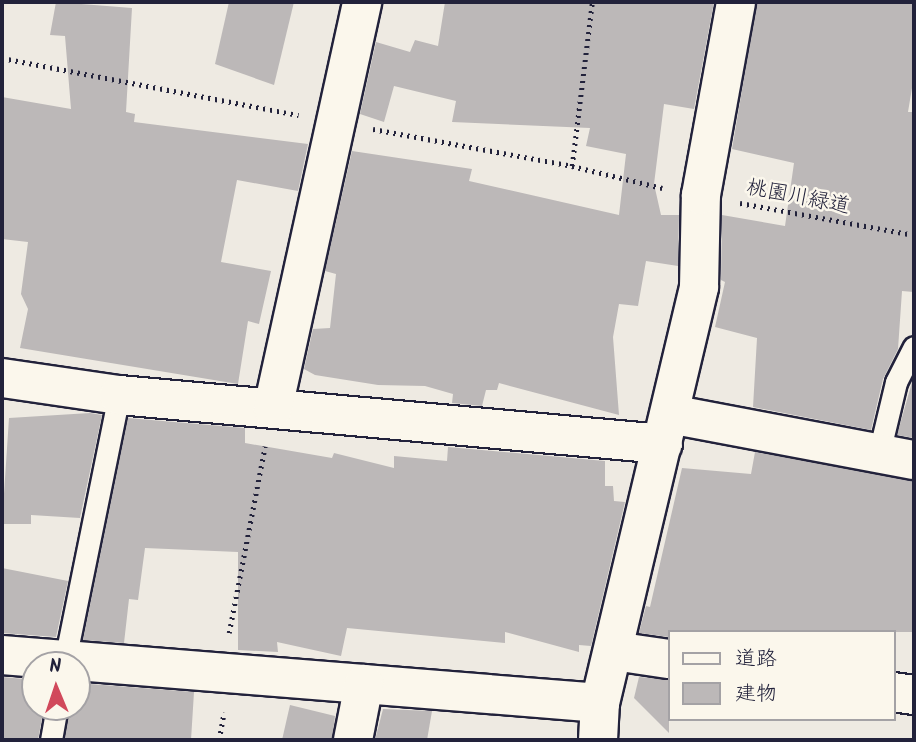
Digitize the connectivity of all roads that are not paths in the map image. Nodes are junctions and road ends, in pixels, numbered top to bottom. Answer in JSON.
{"nodes":[{"id":1,"x":362,"y":2,"type":"edge"},
{"id":2,"x":736,"y":2,"type":"edge"},
{"id":3,"x":914,"y":347,"type":"edge"},
{"id":4,"x":2,"y":378,"type":"edge"},
{"id":5,"x":118,"y":395,"type":"junction"},
{"id":6,"x":273,"y":408,"type":"junction"},
{"id":7,"x":667,"y":429,"type":"junction"},
{"id":8,"x":897,"y":456,"type":"edge"},
{"id":9,"x":66,"y":651,"type":"edge"},
{"id":10,"x":614,"y":651,"type":"junction"},
{"id":11,"x":2,"y":655,"type":"edge"},
{"id":12,"x":21,"y":657,"type":"edge"},
{"id":13,"x":668,"y":659,"type":"edge"},
{"id":14,"x":91,"y":665,"type":"edge"},
{"id":15,"x":364,"y":684,"type":"junction"},
{"id":16,"x":895,"y":692,"type":"edge"},
{"id":17,"x":914,"y":695,"type":"edge"},
{"id":18,"x":600,"y":703,"type":"junction"},
{"id":19,"x":54,"y":721,"type":"edge"},
{"id":20,"x":51,"y":740,"type":"edge"},
{"id":21,"x":353,"y":740,"type":"edge"},
{"id":22,"x":598,"y":740,"type":"edge"}],
"edges":[{"from":1,"to":6,"type":"street"},
{"from":2,"to":7,"type":"street"},
{"from":3,"to":8,"type":"lane"},
{"from":4,"to":5,"type":"street"},
{"from":5,"to":6,"type":"street"},
{"from":5,"to":9,"type":"lane"},
{"from":6,"to":7,"type":"street"},
{"from":7,"to":8,"type":"street"},
{"from":7,"to":10,"type":"street"},
{"from":10,"to":13,"type":"street"},
{"from":10,"to":18,"type":"street"},
{"from":11,"to":12,"type":"street"},
{"from":14,"to":15,"type":"street"},
{"from":15,"to":18,"type":"street"},
{"from":15,"to":21,"type":"street"},
{"from":16,"to":17,"type":"street"},
{"from":18,"to":22,"type":"street"},
{"from":19,"to":20,"type":"lane"}]}
